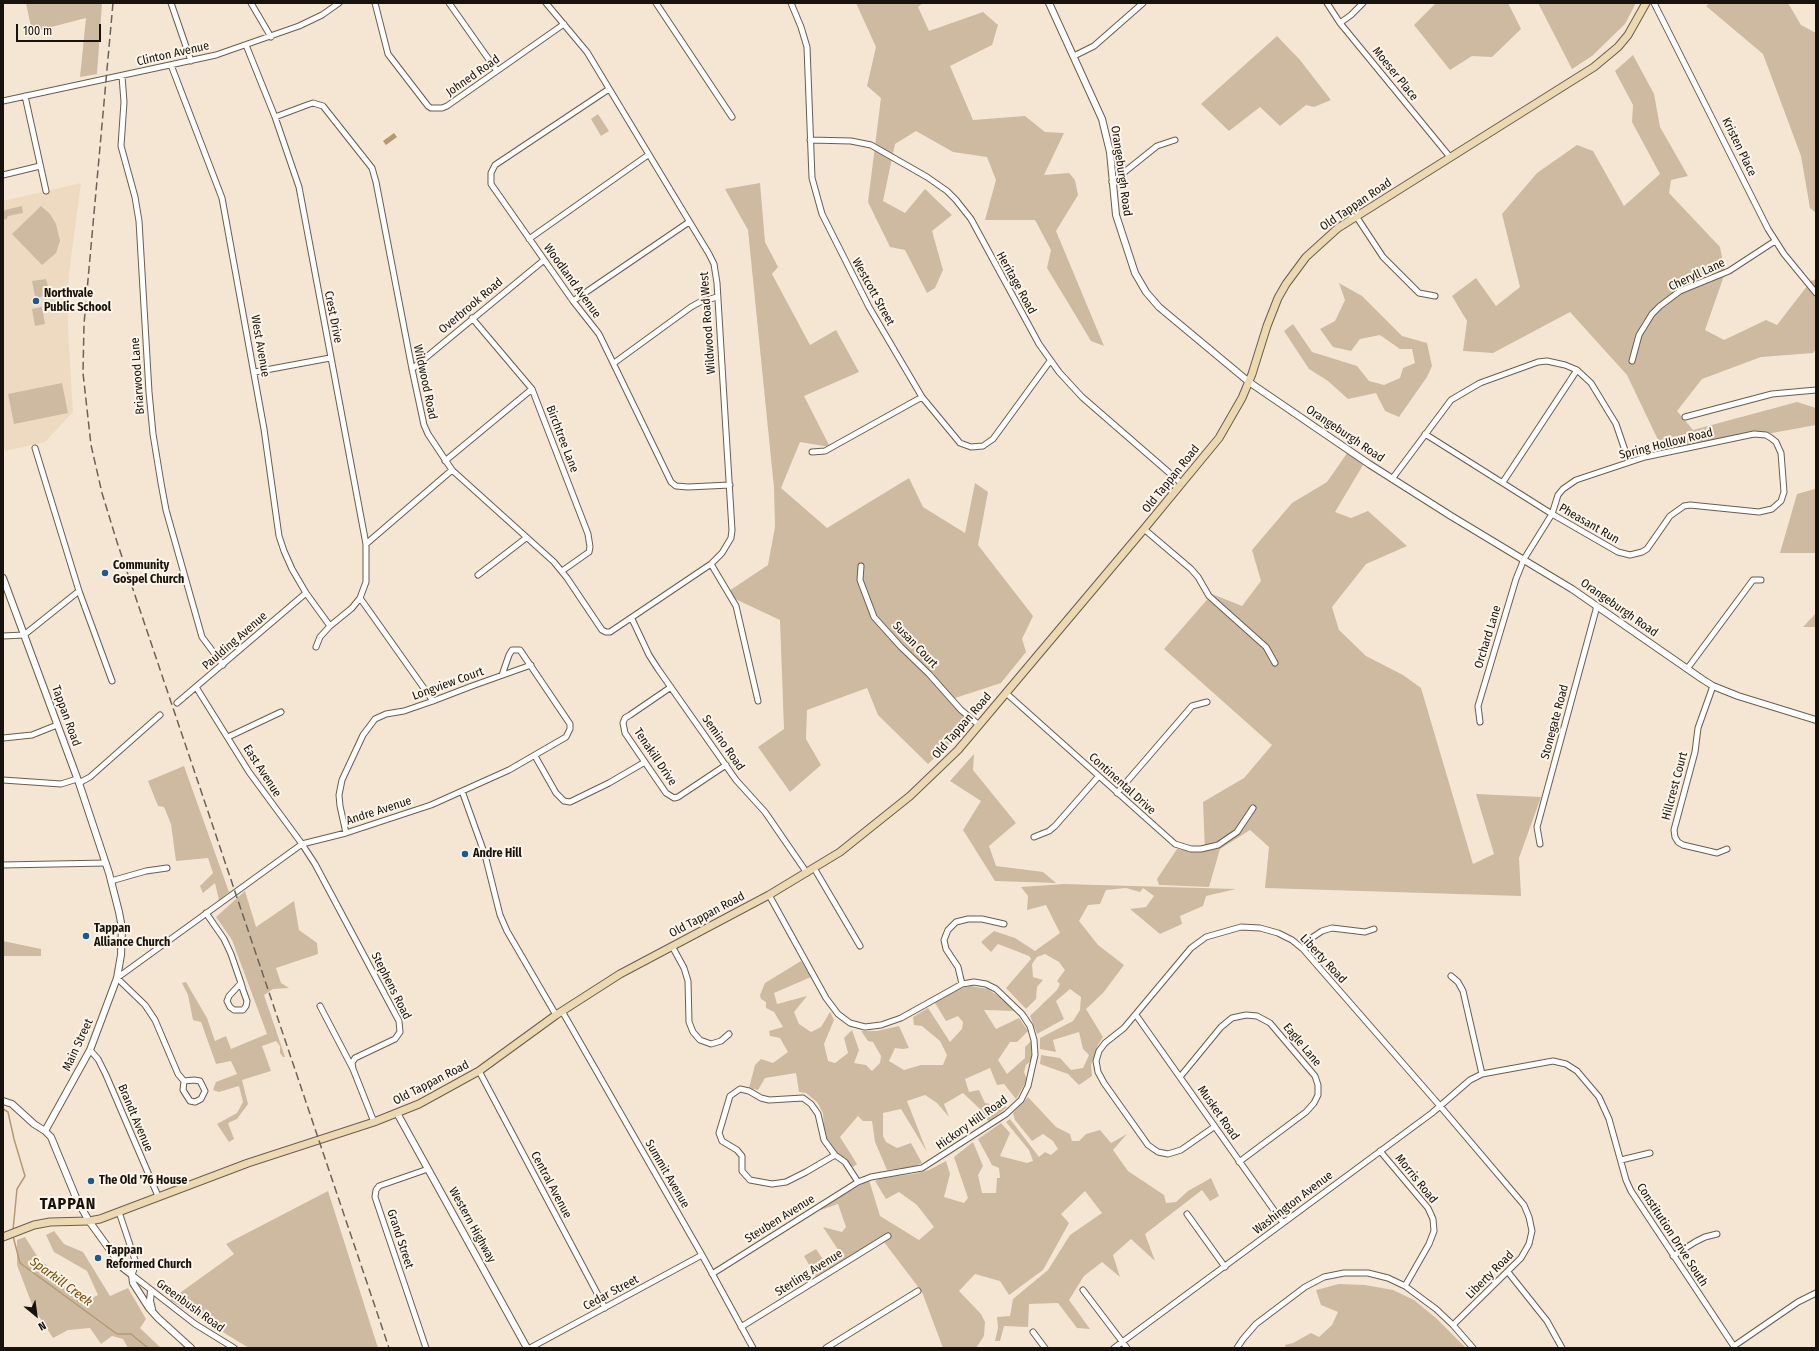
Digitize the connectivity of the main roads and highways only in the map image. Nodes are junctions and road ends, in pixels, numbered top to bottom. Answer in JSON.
{"nodes":[{"id":1,"x":1646,"y":3,"type":"edge"},
{"id":2,"x":6,"y":1236,"type":"edge"}],
"edges":[{"from":1,"to":2,"type":"main road","name":"Old Tappan Road"}]}
